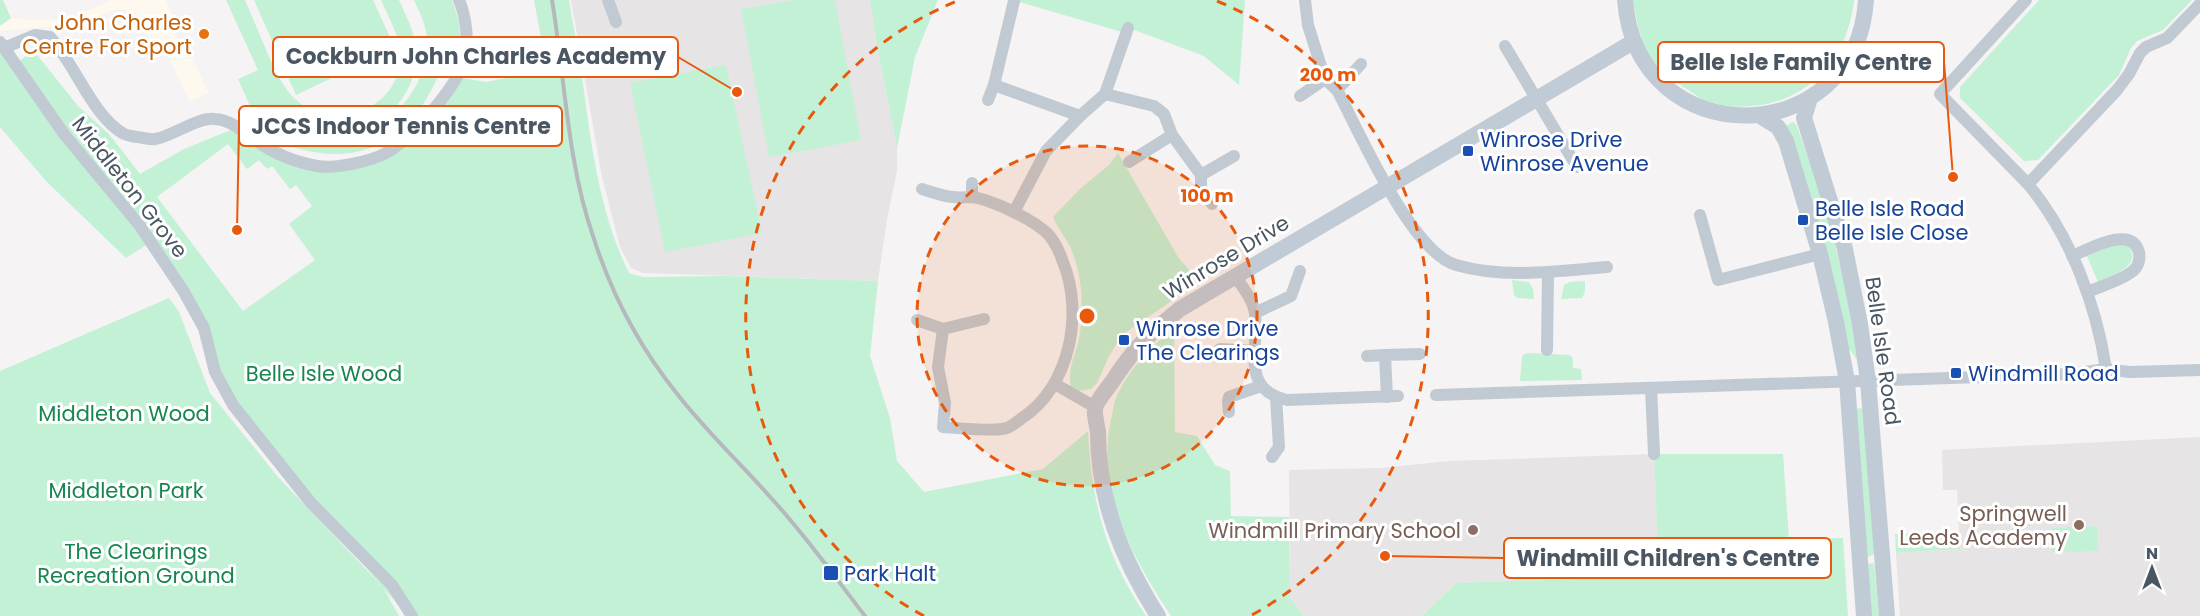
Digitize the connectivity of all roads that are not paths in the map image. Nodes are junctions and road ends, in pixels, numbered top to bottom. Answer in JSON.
{"nodes":[{"id":1,"x":459,"y":0,"type":"edge"},
{"id":2,"x":608,"y":0,"type":"edge"},
{"id":3,"x":1305,"y":0,"type":"edge"},
{"id":4,"x":1625,"y":0,"type":"edge"},
{"id":5,"x":1866,"y":0,"type":"edge"},
{"id":6,"x":2026,"y":0,"type":"edge"},
{"id":7,"x":1014,"y":1,"type":"edge"},
{"id":8,"x":2200,"y":4,"type":"edge"},
{"id":9,"x":616,"y":22,"type":"dead end"},
{"id":10,"x":1128,"y":28,"type":"dead end"},
{"id":11,"x":1633,"y":42,"type":"junction"},
{"id":12,"x":2,"y":45,"type":"edge"},
{"id":13,"x":1505,"y":46,"type":"dead end"},
{"id":14,"x":1360,"y":64,"type":"dead end"},
{"id":15,"x":1324,"y":79,"type":"junction"},
{"id":16,"x":994,"y":85,"type":"junction"},
{"id":17,"x":1337,"y":90,"type":"junction"},
{"id":18,"x":1105,"y":94,"type":"junction"},
{"id":19,"x":1300,"y":96,"type":"dead end"},
{"id":20,"x":1810,"y":98,"type":"junction"},
{"id":21,"x":1536,"y":99,"type":"junction"},
{"id":22,"x":988,"y":100,"type":"dead end"},
{"id":23,"x":1080,"y":116,"type":"junction"},
{"id":24,"x":1760,"y":116,"type":"junction"},
{"id":25,"x":1172,"y":135,"type":"junction"},
{"id":26,"x":1234,"y":156,"type":"dead end"},
{"id":27,"x":1129,"y":162,"type":"dead end"},
{"id":28,"x":1576,"y":167,"type":"dead end"},
{"id":29,"x":1202,"y":175,"type":"junction"},
{"id":30,"x":972,"y":183,"type":"dead end"},
{"id":31,"x":2028,"y":184,"type":"junction"},
{"id":32,"x":1387,"y":186,"type":"junction"},
{"id":33,"x":922,"y":189,"type":"dead end"},
{"id":34,"x":972,"y":197,"type":"junction"},
{"id":35,"x":1212,"y":204,"type":"dead end"},
{"id":36,"x":1014,"y":212,"type":"junction"},
{"id":37,"x":1700,"y":215,"type":"dead end"},
{"id":38,"x":1820,"y":254,"type":"junction"},
{"id":39,"x":2072,"y":256,"type":"junction"},
{"id":40,"x":1606,"y":267,"type":"dead end"},
{"id":41,"x":1300,"y":271,"type":"dead end"},
{"id":42,"x":1548,"y":272,"type":"junction"},
{"id":43,"x":1236,"y":277,"type":"junction"},
{"id":44,"x":2087,"y":292,"type":"junction"},
{"id":45,"x":1255,"y":313,"type":"junction"},
{"id":46,"x":984,"y":319,"type":"dead end"},
{"id":47,"x":917,"y":320,"type":"dead end"},
{"id":48,"x":944,"y":329,"type":"junction"},
{"id":49,"x":1220,"y":349,"type":"dead end"},
{"id":50,"x":1547,"y":350,"type":"dead end"},
{"id":51,"x":1255,"y":351,"type":"junction"},
{"id":52,"x":1420,"y":354,"type":"dead end"},
{"id":53,"x":1385,"y":355,"type":"junction"},
{"id":54,"x":1367,"y":356,"type":"dead end"},
{"id":55,"x":2106,"y":369,"type":"junction"},
{"id":56,"x":2200,"y":370,"type":"edge"},
{"id":57,"x":1847,"y":381,"type":"junction"},
{"id":58,"x":1868,"y":381,"type":"junction"},
{"id":59,"x":1055,"y":384,"type":"junction"},
{"id":60,"x":1261,"y":386,"type":"junction"},
{"id":61,"x":1651,"y":388,"type":"junction"},
{"id":62,"x":1436,"y":395,"type":"dead end"},
{"id":63,"x":1276,"y":397,"type":"junction"},
{"id":64,"x":1095,"y":407,"type":"junction"},
{"id":65,"x":1229,"y":412,"type":"dead end"},
{"id":66,"x":1654,"y":454,"type":"dead end"},
{"id":67,"x":1272,"y":457,"type":"dead end"},
{"id":68,"x":412,"y":616,"type":"edge"},
{"id":69,"x":1158,"y":616,"type":"edge"},
{"id":70,"x":1864,"y":616,"type":"edge"},
{"id":71,"x":1887,"y":616,"type":"edge"}],
"edges":[{"from":1,"to":12,"type":"street"},
{"from":2,"to":9,"type":"street"},
{"from":3,"to":15,"type":"street"},
{"from":4,"to":11,"type":"street"},
{"from":5,"to":20,"type":"street"},
{"from":6,"to":31,"type":"street"},
{"from":7,"to":16,"type":"street"},
{"from":8,"to":31,"type":"street"},
{"from":10,"to":18,"type":"street"},
{"from":11,"to":21,"type":"street","name":"Winrose Drive"},
{"from":11,"to":24,"type":"street"},
{"from":12,"to":68,"type":"street","name":"Middleton Grove"},
{"from":13,"to":21,"type":"street"},
{"from":14,"to":17,"type":"street"},
{"from":15,"to":17,"type":"street"},
{"from":15,"to":19,"type":"street"},
{"from":16,"to":22,"type":"street"},
{"from":16,"to":23,"type":"street"},
{"from":17,"to":32,"type":"street"},
{"from":18,"to":23,"type":"street"},
{"from":18,"to":25,"type":"street"},
{"from":20,"to":24,"type":"street"},
{"from":20,"to":58,"type":"street","name":"Belle Isle Road"},
{"from":21,"to":28,"type":"street"},
{"from":21,"to":32,"type":"street","name":"Winrose Drive"},
{"from":23,"to":36,"type":"street"},
{"from":24,"to":38,"type":"street","name":"Belle Isle Road"},
{"from":25,"to":27,"type":"street"},
{"from":25,"to":29,"type":"street"},
{"from":26,"to":29,"type":"street"},
{"from":29,"to":35,"type":"street"},
{"from":30,"to":34,"type":"street"},
{"from":31,"to":39,"type":"street"},
{"from":32,"to":42,"type":"street"},
{"from":32,"to":43,"type":"street","name":"Winrose Drive"},
{"from":33,"to":34,"type":"street"},
{"from":34,"to":36,"type":"street"},
{"from":36,"to":59,"type":"street"},
{"from":37,"to":38,"type":"street"},
{"from":38,"to":57,"type":"street","name":"Belle Isle Road"},
{"from":39,"to":44,"type":"street"},
{"from":39,"to":44,"type":"street"},
{"from":40,"to":42,"type":"street"},
{"from":41,"to":45,"type":"street"},
{"from":42,"to":50,"type":"street"},
{"from":43,"to":45,"type":"street"},
{"from":43,"to":64,"type":"street","name":"Winrose Drive"},
{"from":44,"to":55,"type":"street"},
{"from":45,"to":51,"type":"street"},
{"from":46,"to":48,"type":"street"},
{"from":47,"to":48,"type":"street"},
{"from":48,"to":59,"type":"street"},
{"from":49,"to":51,"type":"street"},
{"from":51,"to":60,"type":"street"},
{"from":52,"to":53,"type":"street"},
{"from":53,"to":54,"type":"street"},
{"from":53,"to":63,"type":"street"},
{"from":55,"to":56,"type":"street"},
{"from":55,"to":58,"type":"street"},
{"from":57,"to":58,"type":"street"},
{"from":57,"to":61,"type":"street"},
{"from":57,"to":70,"type":"street","name":"Belle Isle Road"},
{"from":58,"to":71,"type":"street","name":"Belle Isle Road"},
{"from":59,"to":64,"type":"street"},
{"from":60,"to":63,"type":"street"},
{"from":60,"to":65,"type":"street"},
{"from":61,"to":62,"type":"street"},
{"from":61,"to":66,"type":"street"},
{"from":63,"to":67,"type":"street"},
{"from":64,"to":69,"type":"street"}]}
